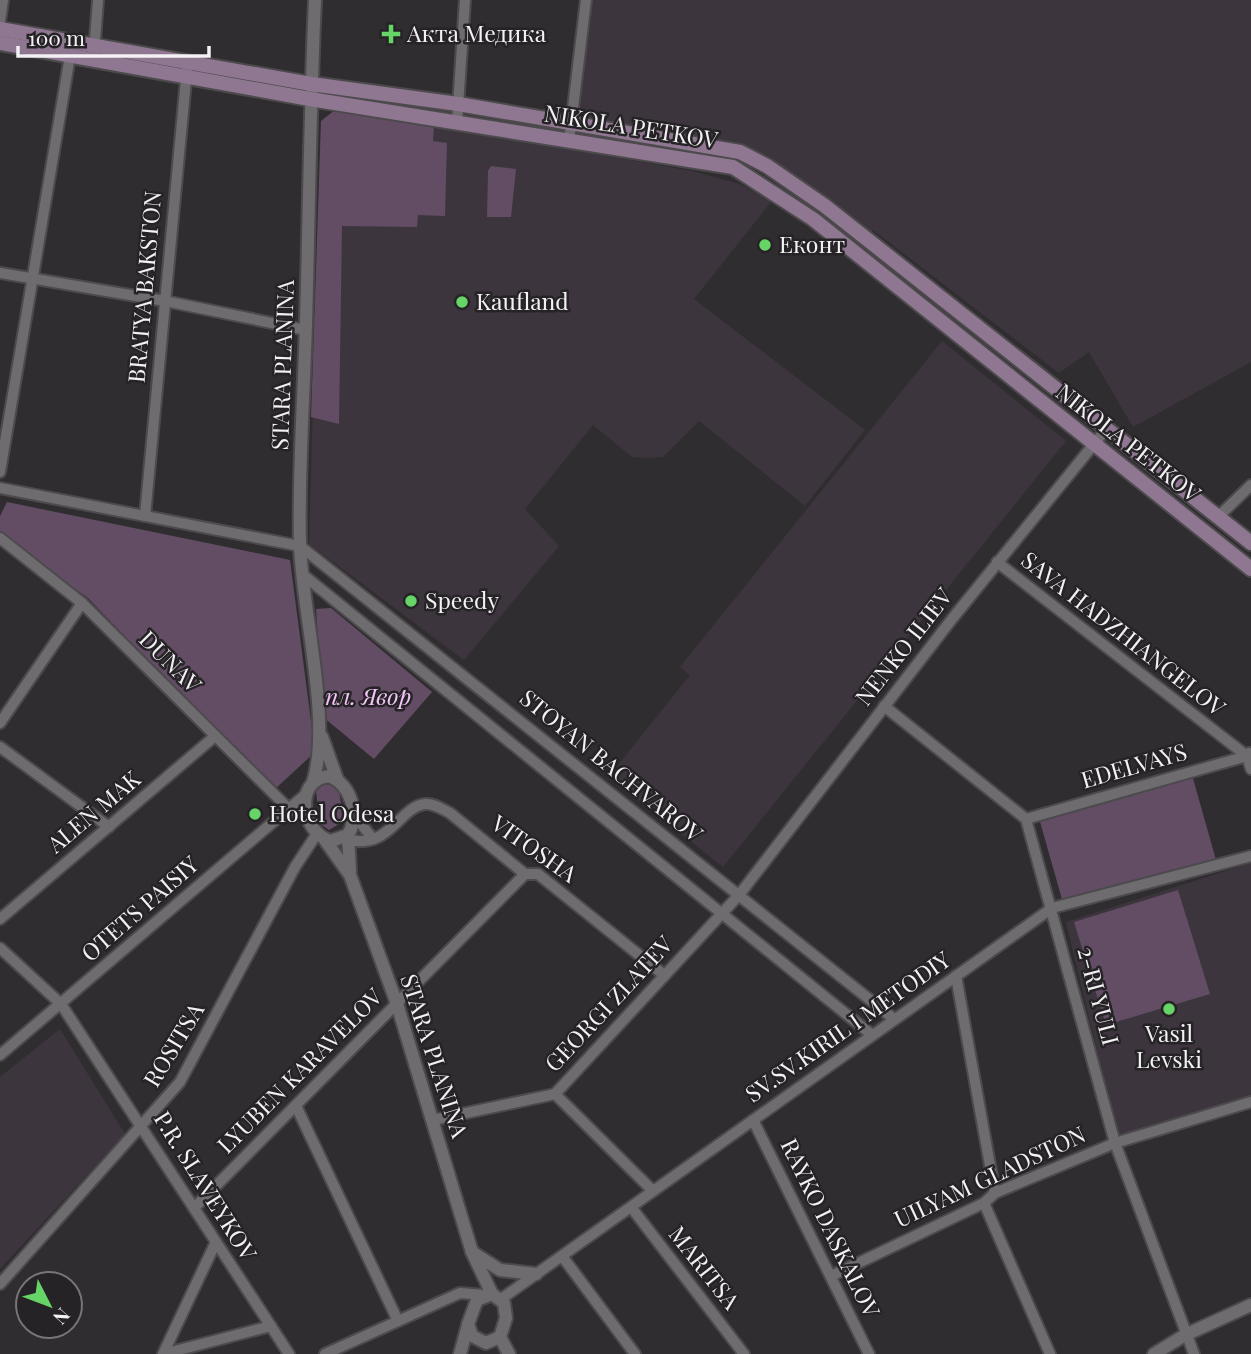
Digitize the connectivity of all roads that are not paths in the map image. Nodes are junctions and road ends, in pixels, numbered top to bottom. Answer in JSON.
{"nodes":[{"id":1,"x":3,"y":0,"type":"edge"},
{"id":2,"x":98,"y":0,"type":"edge"},
{"id":3,"x":315,"y":0,"type":"edge"},
{"id":4,"x":465,"y":0,"type":"edge"},
{"id":5,"x":586,"y":0,"type":"edge"},
{"id":6,"x":0,"y":21,"type":"edge"},
{"id":7,"x":0,"y":29,"type":"edge"},
{"id":8,"x":0,"y":43,"type":"edge"},
{"id":9,"x":72,"y":49,"type":"junction"},
{"id":10,"x":94,"y":52,"type":"junction"},
{"id":11,"x":187,"y":69,"type":"junction"},
{"id":12,"x":310,"y":92,"type":"junction"},
{"id":13,"x":458,"y":104,"type":"junction"},
{"id":14,"x":457,"y":122,"type":"junction"},
{"id":15,"x":572,"y":123,"type":"junction"},
{"id":16,"x":569,"y":141,"type":"junction"},
{"id":17,"x":0,"y":273,"type":"edge"},
{"id":18,"x":34,"y":279,"type":"junction"},
{"id":19,"x":165,"y":301,"type":"junction"},
{"id":20,"x":306,"y":330,"type":"junction"},
{"id":21,"x":1107,"y":428,"type":"junction"},
{"id":22,"x":1093,"y":445,"type":"junction"},
{"id":23,"x":0,"y":472,"type":"edge"},
{"id":24,"x":1251,"y":485,"type":"edge"},
{"id":25,"x":0,"y":488,"type":"edge"},
{"id":26,"x":145,"y":516,"type":"junction"},
{"id":27,"x":1218,"y":517,"type":"junction"},
{"id":28,"x":0,"y":538,"type":"edge"},
{"id":29,"x":1251,"y":543,"type":"edge"},
{"id":30,"x":300,"y":547,"type":"junction"},
{"id":31,"x":997,"y":562,"type":"junction"},
{"id":32,"x":1251,"y":569,"type":"edge"},
{"id":33,"x":302,"y":574,"type":"junction"},
{"id":34,"x":82,"y":603,"type":"junction"},
{"id":35,"x":884,"y":706,"type":"junction"},
{"id":36,"x":0,"y":723,"type":"edge"},
{"id":37,"x":320,"y":730,"type":"junction"},
{"id":38,"x":214,"y":737,"type":"junction"},
{"id":39,"x":0,"y":747,"type":"edge"},
{"id":40,"x":1249,"y":754,"type":"edge"},
{"id":41,"x":1251,"y":769,"type":"edge"},
{"id":42,"x":337,"y":779,"type":"junction"},
{"id":43,"x":313,"y":782,"type":"junction"},
{"id":44,"x":306,"y":794,"type":"junction"},
{"id":45,"x":289,"y":809,"type":"junction"},
{"id":46,"x":354,"y":815,"type":"junction"},
{"id":47,"x":307,"y":817,"type":"junction"},
{"id":48,"x":1026,"y":819,"type":"junction"},
{"id":49,"x":109,"y":827,"type":"junction"},
{"id":50,"x":322,"y":836,"type":"junction"},
{"id":51,"x":346,"y":838,"type":"junction"},
{"id":52,"x":373,"y":839,"type":"junction"},
{"id":53,"x":1251,"y":856,"type":"edge"},
{"id":54,"x":525,"y":874,"type":"junction"},
{"id":55,"x":350,"y":875,"type":"junction"},
{"id":56,"x":739,"y":895,"type":"junction"},
{"id":57,"x":1052,"y":908,"type":"junction"},
{"id":58,"x":722,"y":914,"type":"junction"},
{"id":59,"x":0,"y":919,"type":"edge"},
{"id":60,"x":0,"y":948,"type":"edge"},
{"id":61,"x":664,"y":975,"type":"junction"},
{"id":62,"x":956,"y":976,"type":"junction"},
{"id":63,"x":61,"y":1004,"type":"junction"},
{"id":64,"x":397,"y":1004,"type":"junction"},
{"id":65,"x":894,"y":1019,"type":"junction"},
{"id":66,"x":872,"y":1035,"type":"junction"},
{"id":67,"x":0,"y":1055,"type":"edge"},
{"id":68,"x":555,"y":1094,"type":"junction"},
{"id":69,"x":1251,"y":1102,"type":"edge"},
{"id":70,"x":296,"y":1106,"type":"junction"},
{"id":71,"x":433,"y":1120,"type":"junction"},
{"id":72,"x":753,"y":1120,"type":"junction"},
{"id":73,"x":143,"y":1126,"type":"junction"},
{"id":74,"x":1115,"y":1143,"type":"junction"},
{"id":75,"x":653,"y":1191,"type":"junction"},
{"id":76,"x":995,"y":1193,"type":"junction"},
{"id":77,"x":984,"y":1203,"type":"junction"},
{"id":78,"x":631,"y":1207,"type":"junction"},
{"id":79,"x":194,"y":1208,"type":"junction"},
{"id":80,"x":215,"y":1244,"type":"junction"},
{"id":81,"x":472,"y":1252,"type":"junction"},
{"id":82,"x":562,"y":1256,"type":"junction"},
{"id":83,"x":536,"y":1274,"type":"junction"},
{"id":84,"x":831,"y":1276,"type":"junction"},
{"id":85,"x":0,"y":1284,"type":"edge"},
{"id":86,"x":488,"y":1295,"type":"junction"},
{"id":87,"x":1251,"y":1305,"type":"edge"},
{"id":88,"x":398,"y":1321,"type":"junction"},
{"id":89,"x":468,"y":1324,"type":"junction"},
{"id":90,"x":271,"y":1326,"type":"junction"},
{"id":91,"x":1185,"y":1335,"type":"junction"},
{"id":92,"x":500,"y":1337,"type":"junction"},
{"id":93,"x":483,"y":1349,"type":"edge"},
{"id":94,"x":164,"y":1353,"type":"edge"},
{"id":95,"x":289,"y":1354,"type":"edge"},
{"id":96,"x":325,"y":1354,"type":"edge"},
{"id":97,"x":460,"y":1354,"type":"edge"},
{"id":98,"x":509,"y":1354,"type":"edge"},
{"id":99,"x":635,"y":1354,"type":"edge"},
{"id":100,"x":744,"y":1354,"type":"edge"},
{"id":101,"x":869,"y":1354,"type":"edge"},
{"id":102,"x":1050,"y":1354,"type":"edge"},
{"id":103,"x":1154,"y":1354,"type":"edge"},
{"id":104,"x":1194,"y":1354,"type":"edge"}],
"edges":[{"from":1,"to":6,"type":"street"},
{"from":2,"to":10,"type":"street"},
{"from":3,"to":12,"type":"street","name":"STARA PLANINA"},
{"from":4,"to":13,"type":"street"},
{"from":5,"to":15,"type":"street"},
{"from":7,"to":9,"type":"main road","name":"NIKOLA PETKOV"},
{"from":8,"to":9,"type":"main road","name":"NIKOLA PETKOV"},
{"from":9,"to":10,"type":"main road","name":"NIKOLA PETKOV"},
{"from":9,"to":18,"type":"street"},
{"from":10,"to":11,"type":"main road","name":"NIKOLA PETKOV"},
{"from":11,"to":12,"type":"main road","name":"NIKOLA PETKOV"},
{"from":11,"to":19,"type":"street","name":"BRATYA BAKSTON"},
{"from":12,"to":13,"type":"main road","name":"NIKOLA PETKOV"},
{"from":12,"to":14,"type":"main road","name":"NIKOLA PETKOV"},
{"from":12,"to":20,"type":"street","name":"STARA PLANINA"},
{"from":13,"to":14,"type":"street"},
{"from":13,"to":15,"type":"main road","name":"NIKOLA PETKOV"},
{"from":14,"to":16,"type":"main road","name":"NIKOLA PETKOV"},
{"from":15,"to":16,"type":"street"},
{"from":15,"to":21,"type":"main road","name":"NIKOLA PETKOV"},
{"from":16,"to":22,"type":"main road","name":"NIKOLA PETKOV"},
{"from":17,"to":18,"type":"street"},
{"from":18,"to":19,"type":"street"},
{"from":18,"to":23,"type":"street"},
{"from":19,"to":20,"type":"street"},
{"from":19,"to":26,"type":"street","name":"BRATYA BAKSTON"},
{"from":20,"to":30,"type":"street","name":"STARA PLANINA"},
{"from":21,"to":22,"type":"street","name":"NENKO ILIEV"},
{"from":21,"to":27,"type":"main road","name":"NIKOLA PETKOV"},
{"from":22,"to":31,"type":"street","name":"NENKO ILIEV"},
{"from":22,"to":32,"type":"main road","name":"NIKOLA PETKOV"},
{"from":24,"to":27,"type":"street"},
{"from":25,"to":26,"type":"street"},
{"from":26,"to":30,"type":"street"},
{"from":27,"to":29,"type":"main road","name":"NIKOLA PETKOV"},
{"from":28,"to":34,"type":"street","name":"DUNAV"},
{"from":30,"to":33,"type":"street","name":"STARA PLANINA"},
{"from":30,"to":56,"type":"street","name":"STOYAN BACHVAROV"},
{"from":31,"to":35,"type":"street","name":"NENKO ILIEV"},
{"from":31,"to":40,"type":"street","name":"SAVA HADZHIANGELOV"},
{"from":33,"to":37,"type":"street","name":"STARA PLANINA"},
{"from":33,"to":58,"type":"street","name":"STOYAN BACHVAROV"},
{"from":34,"to":36,"type":"street"},
{"from":34,"to":38,"type":"street","name":"DUNAV"},
{"from":35,"to":48,"type":"street"},
{"from":35,"to":56,"type":"street","name":"NENKO ILIEV"},
{"from":37,"to":42,"type":"street","name":"STARA PLANINA"},
{"from":37,"to":43,"type":"street","name":"STARA PLANINA"},
{"from":38,"to":45,"type":"street","name":"DUNAV"},
{"from":38,"to":49,"type":"street","name":"ALEN MAK"},
{"from":39,"to":49,"type":"street"},
{"from":40,"to":41,"type":"street"},
{"from":40,"to":48,"type":"street","name":"EDELVAYS"},
{"from":42,"to":43,"type":"street"},
{"from":42,"to":46,"type":"street"},
{"from":43,"to":44,"type":"street"},
{"from":44,"to":45,"type":"street","name":"OTETS PAISIY"},
{"from":44,"to":47,"type":"street"},
{"from":45,"to":47,"type":"street","name":"DUNAV"},
{"from":45,"to":63,"type":"street","name":"OTETS PAISIY"},
{"from":46,"to":51,"type":"street"},
{"from":46,"to":52,"type":"street"},
{"from":47,"to":50,"type":"street"},
{"from":48,"to":57,"type":"street","name":"2-RI YULI"},
{"from":49,"to":59,"type":"street","name":"ALEN MAK"},
{"from":50,"to":51,"type":"street"},
{"from":50,"to":55,"type":"street","name":"STARA PLANINA"},
{"from":50,"to":73,"type":"street","name":"ROSITSA"},
{"from":51,"to":52,"type":"street"},
{"from":51,"to":55,"type":"street","name":"STARA PLANINA"},
{"from":52,"to":54,"type":"street","name":"VITOSHA"},
{"from":53,"to":57,"type":"street","name":"SV.SV.KIRIL I METODIY"},
{"from":54,"to":61,"type":"street","name":"VITOSHA"},
{"from":54,"to":64,"type":"street","name":"LYUBEN KARAVELOV"},
{"from":55,"to":64,"type":"street","name":"STARA PLANINA"},
{"from":56,"to":58,"type":"street","name":"NENKO ILIEV"},
{"from":56,"to":65,"type":"street","name":"STOYAN BACHVAROV"},
{"from":57,"to":62,"type":"street","name":"SV.SV.KIRIL I METODIY"},
{"from":57,"to":74,"type":"street","name":"2-RI YULI"},
{"from":58,"to":61,"type":"street","name":"GEORGI ZLATEV"},
{"from":58,"to":66,"type":"street","name":"STOYAN BACHVAROV"},
{"from":60,"to":63,"type":"street","name":"P.R. SLAVEYKOV"},
{"from":61,"to":68,"type":"street","name":"GEORGI ZLATEV"},
{"from":62,"to":65,"type":"street","name":"SV.SV.KIRIL I METODIY"},
{"from":62,"to":76,"type":"street"},
{"from":63,"to":67,"type":"street","name":"OTETS PAISIY"},
{"from":63,"to":73,"type":"street","name":"P.R. SLAVEYKOV"},
{"from":64,"to":70,"type":"street","name":"LYUBEN KARAVELOV"},
{"from":64,"to":71,"type":"street","name":"STARA PLANINA"},
{"from":65,"to":66,"type":"street","name":"SV.SV.KIRIL I METODIY"},
{"from":66,"to":72,"type":"street","name":"SV.SV.KIRIL I METODIY"},
{"from":68,"to":71,"type":"street","name":"GEORGI ZLATEV"},
{"from":68,"to":75,"type":"street"},
{"from":69,"to":74,"type":"street","name":"UILYAM GLADSTON"},
{"from":70,"to":79,"type":"street","name":"LYUBEN KARAVELOV"},
{"from":70,"to":88,"type":"street"},
{"from":71,"to":81,"type":"street","name":"STARA PLANINA"},
{"from":72,"to":75,"type":"street","name":"SV.SV.KIRIL I METODIY"},
{"from":72,"to":84,"type":"street","name":"RAYKO DASKALOV"},
{"from":73,"to":79,"type":"street","name":"P.R. SLAVEYKOV"},
{"from":73,"to":85,"type":"street","name":"ROSITSA"},
{"from":74,"to":76,"type":"street","name":"UILYAM GLADSTON"},
{"from":74,"to":91,"type":"street","name":"2-RI YULI"},
{"from":75,"to":78,"type":"street","name":"SV.SV.KIRIL I METODIY"},
{"from":76,"to":77,"type":"street","name":"UILYAM GLADSTON"},
{"from":77,"to":84,"type":"street","name":"UILYAM GLADSTON"},
{"from":77,"to":102,"type":"street"},
{"from":78,"to":82,"type":"street","name":"SV.SV.KIRIL I METODIY"},
{"from":78,"to":100,"type":"street","name":"MARITSA"},
{"from":79,"to":80,"type":"street","name":"P.R. SLAVEYKOV"},
{"from":80,"to":90,"type":"street","name":"P.R. SLAVEYKOV"},
{"from":80,"to":94,"type":"street"},
{"from":81,"to":83,"type":"street"},
{"from":81,"to":86,"type":"street","name":"STARA PLANINA"},
{"from":82,"to":83,"type":"street","name":"SV.SV.KIRIL I METODIY"},
{"from":82,"to":99,"type":"street"},
{"from":83,"to":86,"type":"street","name":"SV.SV.KIRIL I METODIY"},
{"from":84,"to":101,"type":"street","name":"RAYKO DASKALOV"},
{"from":86,"to":88,"type":"street","name":"SV.SV.KIRIL I METODIY"},
{"from":86,"to":89,"type":"street"},
{"from":86,"to":92,"type":"street"},
{"from":87,"to":91,"type":"street"},
{"from":88,"to":96,"type":"street","name":"SV.SV.KIRIL I METODIY"},
{"from":89,"to":93,"type":"street"},
{"from":89,"to":97,"type":"street"},
{"from":90,"to":94,"type":"street"},
{"from":90,"to":95,"type":"street","name":"P.R. SLAVEYKOV"},
{"from":91,"to":103,"type":"street"},
{"from":91,"to":104,"type":"street","name":"2-RI YULI"},
{"from":92,"to":93,"type":"street"},
{"from":92,"to":98,"type":"street"}]}
